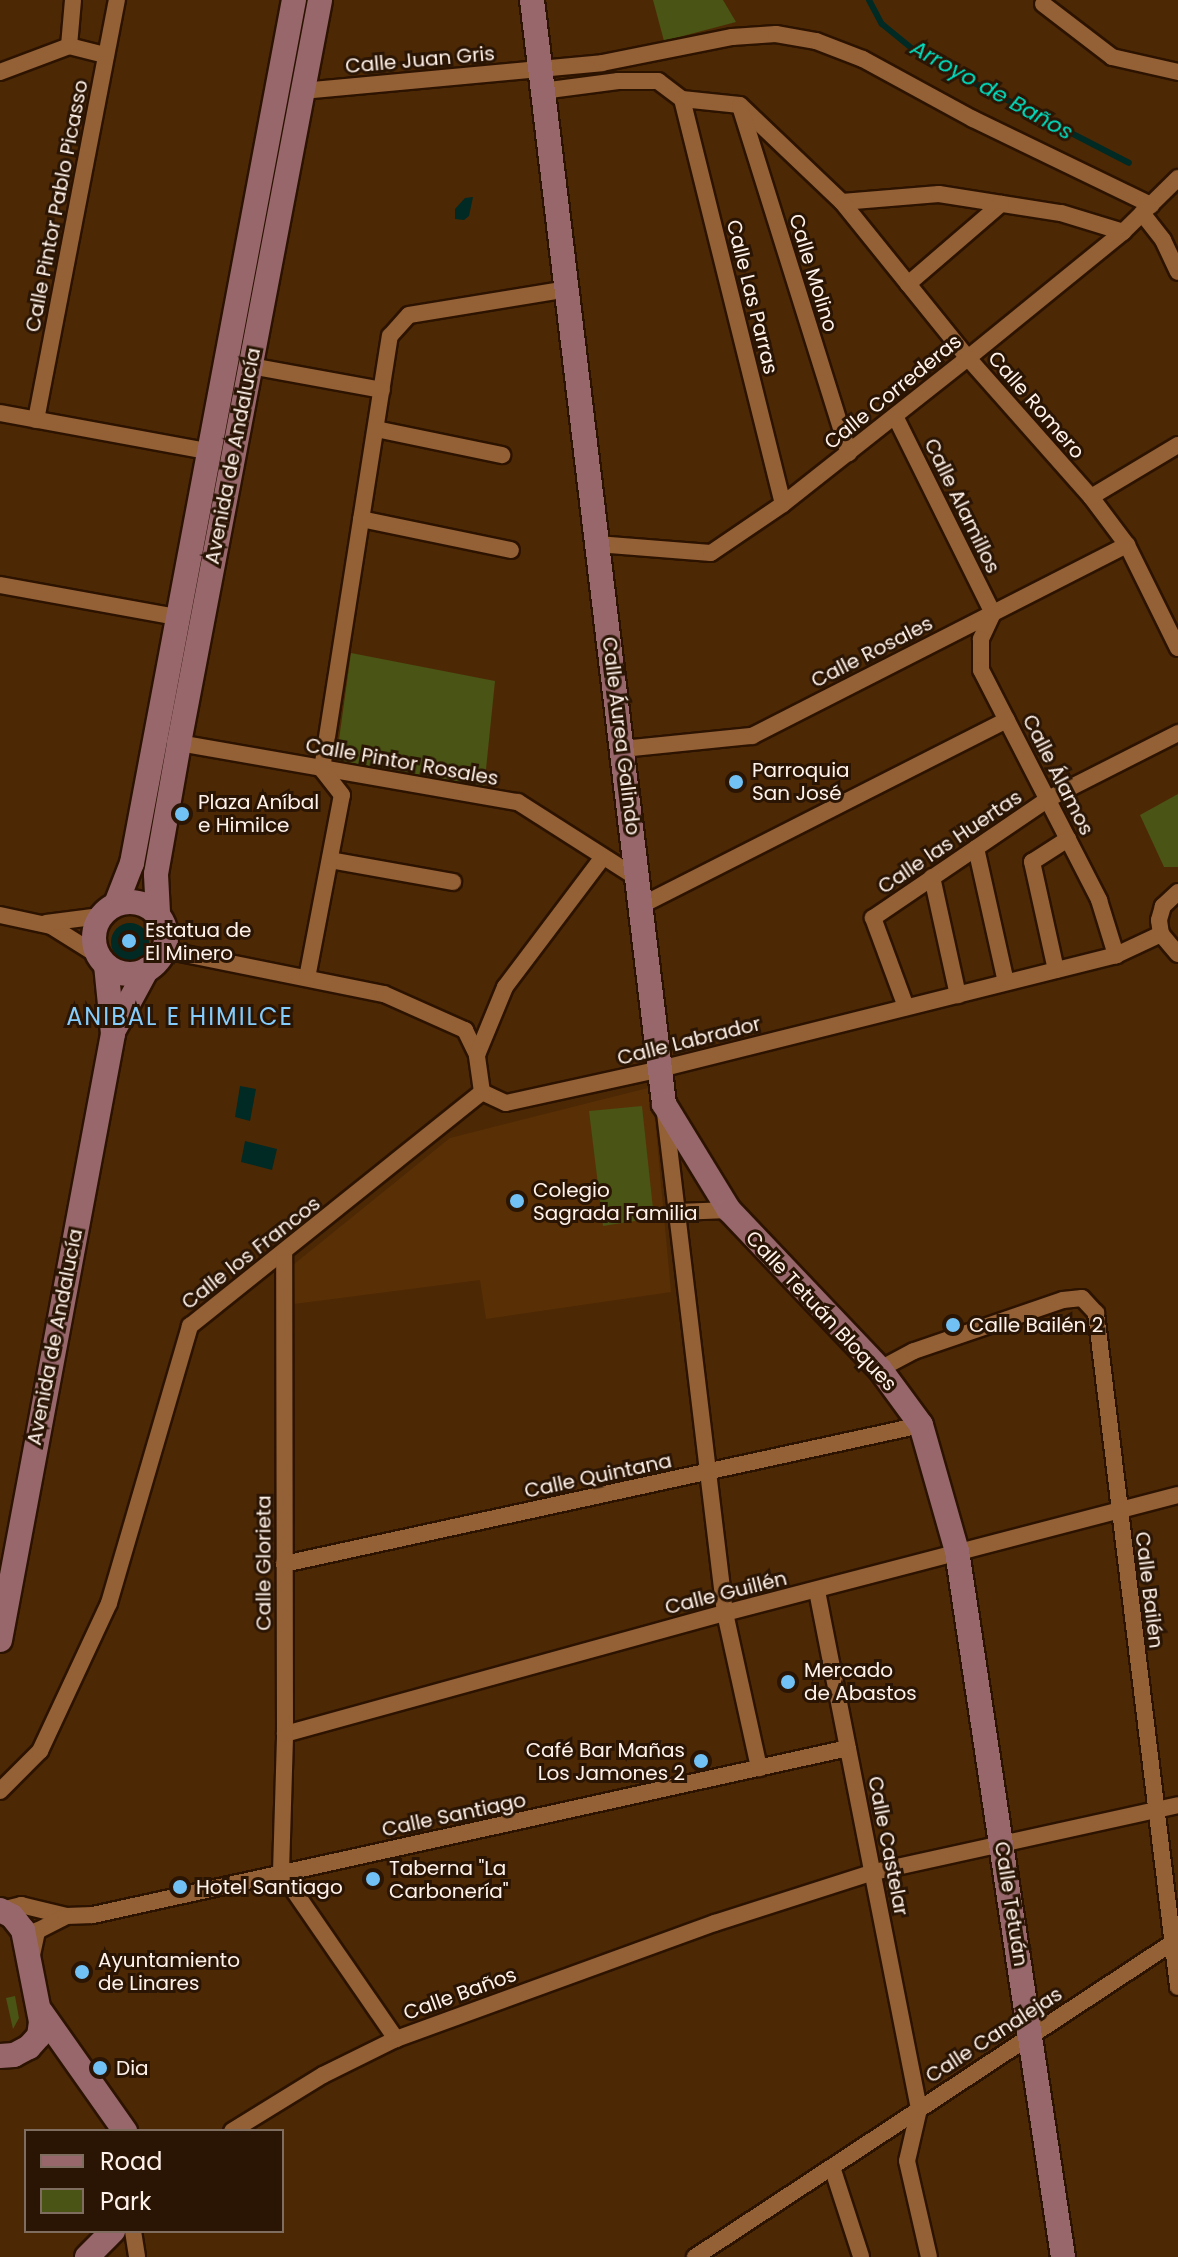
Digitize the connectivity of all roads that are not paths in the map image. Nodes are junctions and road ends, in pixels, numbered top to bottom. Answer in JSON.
{"nodes":[{"id":1,"x":73,"y":0,"type":"edge"},
{"id":2,"x":117,"y":0,"type":"edge"},
{"id":3,"x":294,"y":0,"type":"edge"},
{"id":4,"x":320,"y":0,"type":"edge"},
{"id":5,"x":532,"y":0,"type":"edge"},
{"id":6,"x":1044,"y":1,"type":"edge"},
{"id":7,"x":69,"y":46,"type":"junction"},
{"id":8,"x":106,"y":55,"type":"junction"},
{"id":9,"x":0,"y":72,"type":"edge"},
{"id":10,"x":1178,"y":72,"type":"edge"},
{"id":11,"x":541,"y":81,"type":"junction"},
{"id":12,"x":302,"y":91,"type":"junction"},
{"id":13,"x":682,"y":99,"type":"junction"},
{"id":14,"x":740,"y":105,"type":"junction"},
{"id":15,"x":1178,"y":178,"type":"edge"},
{"id":16,"x":842,"y":202,"type":"junction"},
{"id":17,"x":1001,"y":204,"type":"junction"},
{"id":18,"x":1147,"y":209,"type":"junction"},
{"id":19,"x":1123,"y":232,"type":"junction"},
{"id":20,"x":1178,"y":272,"type":"edge"},
{"id":21,"x":908,"y":284,"type":"junction"},
{"id":22,"x":568,"y":289,"type":"junction"},
{"id":23,"x":968,"y":358,"type":"junction"},
{"id":24,"x":251,"y":366,"type":"junction"},
{"id":25,"x":382,"y":390,"type":"junction"},
{"id":26,"x":0,"y":413,"type":"edge"},
{"id":27,"x":895,"y":416,"type":"junction"},
{"id":28,"x":36,"y":420,"type":"junction"},
{"id":29,"x":376,"y":429,"type":"junction"},
{"id":30,"x":1178,"y":445,"type":"edge"},
{"id":31,"x":208,"y":451,"type":"junction"},
{"id":32,"x":849,"y":453,"type":"junction"},
{"id":33,"x":502,"y":455,"type":"dead end"},
{"id":34,"x":1091,"y":497,"type":"junction"},
{"id":35,"x":783,"y":504,"type":"junction"},
{"id":36,"x":361,"y":519,"type":"junction"},
{"id":37,"x":597,"y":544,"type":"junction"},
{"id":38,"x":1127,"y":545,"type":"junction"},
{"id":39,"x":511,"y":550,"type":"dead end"},
{"id":40,"x":0,"y":585,"type":"edge"},
{"id":41,"x":993,"y":613,"type":"junction"},
{"id":42,"x":176,"y":617,"type":"junction"},
{"id":43,"x":1178,"y":648,"type":"edge"},
{"id":44,"x":1007,"y":720,"type":"junction"},
{"id":45,"x":1178,"y":733,"type":"edge"},
{"id":46,"x":179,"y":743,"type":"junction"},
{"id":47,"x":623,"y":749,"type":"junction"},
{"id":48,"x":322,"y":769,"type":"junction"},
{"id":49,"x":1048,"y":799,"type":"junction"},
{"id":50,"x":1068,"y":839,"type":"junction"},
{"id":51,"x":976,"y":848,"type":"junction"},
{"id":52,"x":603,"y":857,"type":"junction"},
{"id":53,"x":330,"y":860,"type":"junction"},
{"id":54,"x":932,"y":877,"type":"junction"},
{"id":55,"x":639,"y":879,"type":"junction"},
{"id":56,"x":453,"y":882,"type":"dead end"},
{"id":57,"x":1178,"y":892,"type":"edge"},
{"id":58,"x":642,"y":905,"type":"junction"},
{"id":59,"x":108,"y":910,"type":"junction"},
{"id":60,"x":158,"y":913,"type":"junction"},
{"id":61,"x":0,"y":915,"type":"edge"},
{"id":62,"x":45,"y":924,"type":"junction"},
{"id":63,"x":1161,"y":934,"type":"junction"},
{"id":64,"x":165,"y":950,"type":"junction"},
{"id":65,"x":1178,"y":954,"type":"edge"},
{"id":66,"x":1116,"y":955,"type":"junction"},
{"id":67,"x":102,"y":960,"type":"junction"},
{"id":68,"x":147,"y":969,"type":"junction"},
{"id":69,"x":1056,"y":970,"type":"junction"},
{"id":70,"x":307,"y":978,"type":"junction"},
{"id":71,"x":1006,"y":982,"type":"junction"},
{"id":72,"x":958,"y":995,"type":"junction"},
{"id":73,"x":906,"y":1007,"type":"junction"},
{"id":74,"x":113,"y":1034,"type":"junction"},
{"id":75,"x":477,"y":1055,"type":"junction"},
{"id":76,"x":660,"y":1069,"type":"junction"},
{"id":77,"x":482,"y":1092,"type":"junction"},
{"id":78,"x":664,"y":1104,"type":"junction"},
{"id":79,"x":729,"y":1210,"type":"junction"},
{"id":80,"x":678,"y":1212,"type":"junction"},
{"id":81,"x":284,"y":1254,"type":"junction"},
{"id":82,"x":880,"y":1369,"type":"junction"},
{"id":83,"x":921,"y":1425,"type":"junction"},
{"id":84,"x":708,"y":1472,"type":"junction"},
{"id":85,"x":1178,"y":1495,"type":"edge"},
{"id":86,"x":1119,"y":1509,"type":"junction"},
{"id":87,"x":957,"y":1551,"type":"junction"},
{"id":88,"x":284,"y":1564,"type":"junction"},
{"id":89,"x":817,"y":1591,"type":"junction"},
{"id":90,"x":725,"y":1613,"type":"junction"},
{"id":91,"x":0,"y":1640,"type":"edge"},
{"id":92,"x":285,"y":1734,"type":"junction"},
{"id":93,"x":848,"y":1748,"type":"junction"},
{"id":94,"x":759,"y":1768,"type":"junction"},
{"id":95,"x":0,"y":1791,"type":"edge"},
{"id":96,"x":1178,"y":1805,"type":"edge"},
{"id":97,"x":1157,"y":1810,"type":"junction"},
{"id":98,"x":1002,"y":1845,"type":"junction"},
{"id":99,"x":281,"y":1872,"type":"junction"},
{"id":100,"x":874,"y":1872,"type":"junction"},
{"id":101,"x":0,"y":1910,"type":"edge"},
{"id":102,"x":66,"y":1916,"type":"junction"},
{"id":103,"x":1175,"y":1941,"type":"edge"},
{"id":104,"x":31,"y":1962,"type":"junction"},
{"id":105,"x":1178,"y":1987,"type":"edge"},
{"id":106,"x":41,"y":2012,"type":"junction"},
{"id":107,"x":1032,"y":2034,"type":"junction"},
{"id":108,"x":396,"y":2039,"type":"junction"},
{"id":109,"x":0,"y":2056,"type":"edge"},
{"id":110,"x":919,"y":2109,"type":"junction"},
{"id":111,"x":124,"y":2129,"type":"edge"},
{"id":112,"x":235,"y":2129,"type":"edge"},
{"id":113,"x":832,"y":2167,"type":"junction"},
{"id":114,"x":111,"y":2233,"type":"edge"},
{"id":115,"x":133,"y":2233,"type":"edge"},
{"id":116,"x":861,"y":2256,"type":"edge"},
{"id":117,"x":87,"y":2257,"type":"edge"},
{"id":118,"x":137,"y":2257,"type":"edge"},
{"id":119,"x":695,"y":2257,"type":"edge"},
{"id":120,"x":929,"y":2257,"type":"edge"},
{"id":121,"x":1063,"y":2257,"type":"edge"}],
"edges":[{"from":1,"to":7,"type":"street"},
{"from":2,"to":8,"type":"street","name":"Calle Pintor Pablo Picasso"},
{"from":3,"to":31,"type":"main road","name":"Avenida de Andalucía"},
{"from":4,"to":12,"type":"main road","name":"Avenida de Andalucía"},
{"from":5,"to":11,"type":"main road","name":"Calle Áurea Galindo"},
{"from":6,"to":10,"type":"street"},
{"from":7,"to":8,"type":"street"},
{"from":7,"to":9,"type":"street"},
{"from":8,"to":28,"type":"street","name":"Calle Pintor Pablo Picasso"},
{"from":11,"to":12,"type":"street","name":"Calle Juan Gris"},
{"from":11,"to":13,"type":"street"},
{"from":11,"to":18,"type":"street"},
{"from":11,"to":22,"type":"main road","name":"Calle Áurea Galindo"},
{"from":12,"to":24,"type":"main road","name":"Avenida de Andalucía"},
{"from":13,"to":14,"type":"street"},
{"from":13,"to":35,"type":"street","name":"Calle Las Parras"},
{"from":14,"to":16,"type":"street","name":"Calle Romero"},
{"from":14,"to":32,"type":"street","name":"Calle Molino"},
{"from":15,"to":18,"type":"street","name":"Calle Correderas"},
{"from":16,"to":17,"type":"street"},
{"from":16,"to":21,"type":"street","name":"Calle Romero"},
{"from":17,"to":19,"type":"street"},
{"from":17,"to":21,"type":"street"},
{"from":18,"to":19,"type":"street","name":"Calle Correderas"},
{"from":18,"to":20,"type":"street"},
{"from":19,"to":23,"type":"street","name":"Calle Correderas"},
{"from":21,"to":23,"type":"street","name":"Calle Romero"},
{"from":22,"to":25,"type":"street"},
{"from":22,"to":37,"type":"main road","name":"Calle Áurea Galindo"},
{"from":23,"to":27,"type":"street","name":"Calle Correderas"},
{"from":23,"to":34,"type":"street","name":"Calle Romero"},
{"from":24,"to":25,"type":"street"},
{"from":24,"to":46,"type":"main road","name":"Avenida de Andalucía"},
{"from":25,"to":29,"type":"street"},
{"from":26,"to":28,"type":"street"},
{"from":27,"to":32,"type":"street","name":"Calle Correderas"},
{"from":27,"to":41,"type":"street","name":"Calle Alamillos"},
{"from":28,"to":31,"type":"street"},
{"from":29,"to":33,"type":"street"},
{"from":29,"to":36,"type":"street"},
{"from":30,"to":34,"type":"street"},
{"from":31,"to":42,"type":"main road","name":"Avenida de Andalucía"},
{"from":32,"to":35,"type":"street","name":"Calle Correderas"},
{"from":34,"to":38,"type":"street","name":"Calle Romero"},
{"from":35,"to":37,"type":"street","name":"Calle Correderas"},
{"from":36,"to":39,"type":"street"},
{"from":36,"to":48,"type":"street"},
{"from":37,"to":47,"type":"main road","name":"Calle Áurea Galindo"},
{"from":38,"to":41,"type":"street","name":"Calle Rosales"},
{"from":38,"to":43,"type":"street","name":"Calle Romero"},
{"from":40,"to":42,"type":"street"},
{"from":41,"to":44,"type":"street","name":"Calle Álamos"},
{"from":41,"to":47,"type":"street","name":"Calle Rosales"},
{"from":42,"to":59,"type":"main road","name":"Avenida de Andalucía"},
{"from":44,"to":49,"type":"street","name":"Calle Álamos"},
{"from":44,"to":58,"type":"street"},
{"from":45,"to":49,"type":"street","name":"Calle las Huertas"},
{"from":46,"to":48,"type":"street","name":"Calle Pintor Rosales"},
{"from":46,"to":60,"type":"main road","name":"Avenida de Andalucía"},
{"from":47,"to":55,"type":"main road","name":"Calle Áurea Galindo"},
{"from":48,"to":52,"type":"street","name":"Calle Pintor Rosales"},
{"from":48,"to":53,"type":"street"},
{"from":49,"to":50,"type":"street","name":"Calle Álamos"},
{"from":49,"to":51,"type":"street","name":"Calle las Huertas"},
{"from":50,"to":66,"type":"street","name":"Calle Álamos"},
{"from":50,"to":69,"type":"street"},
{"from":51,"to":54,"type":"street","name":"Calle las Huertas"},
{"from":51,"to":71,"type":"street"},
{"from":52,"to":55,"type":"street","name":"Calle Pintor Rosales"},
{"from":52,"to":75,"type":"street"},
{"from":53,"to":56,"type":"street"},
{"from":53,"to":70,"type":"street"},
{"from":54,"to":72,"type":"street"},
{"from":54,"to":73,"type":"street","name":"Calle las Huertas"},
{"from":55,"to":58,"type":"main road","name":"Calle Áurea Galindo"},
{"from":57,"to":63,"type":"street"},
{"from":58,"to":76,"type":"main road","name":"Calle Áurea Galindo"},
{"from":59,"to":60,"type":"main road"},
{"from":59,"to":62,"type":"street"},
{"from":59,"to":67,"type":"main road"},
{"from":60,"to":64,"type":"main road"},
{"from":61,"to":62,"type":"street"},
{"from":62,"to":67,"type":"street"},
{"from":63,"to":65,"type":"street"},
{"from":63,"to":66,"type":"street","name":"Calle Labrador"},
{"from":64,"to":68,"type":"main road"},
{"from":64,"to":70,"type":"street"},
{"from":66,"to":69,"type":"street","name":"Calle Labrador"},
{"from":67,"to":68,"type":"main road"},
{"from":67,"to":74,"type":"main road","name":"Avenida de Andalucía"},
{"from":68,"to":74,"type":"main road","name":"Avenida de Andalucía"},
{"from":69,"to":71,"type":"street","name":"Calle Labrador"},
{"from":70,"to":75,"type":"street"},
{"from":71,"to":72,"type":"street","name":"Calle Labrador"},
{"from":72,"to":73,"type":"street","name":"Calle Labrador"},
{"from":73,"to":76,"type":"street","name":"Calle Labrador"},
{"from":74,"to":91,"type":"main road","name":"Avenida de Andalucía"},
{"from":75,"to":77,"type":"street"},
{"from":76,"to":77,"type":"street","name":"Calle Labrador"},
{"from":76,"to":78,"type":"main road","name":"Calle Áurea Galindo"},
{"from":77,"to":81,"type":"street","name":"Calle los Francos"},
{"from":78,"to":79,"type":"main road","name":"Calle Tetuán Bloques"},
{"from":78,"to":80,"type":"street","name":"Calle Áurea Galindo"},
{"from":79,"to":80,"type":"street"},
{"from":79,"to":82,"type":"main road","name":"Calle Tetuán Bloques"},
{"from":80,"to":84,"type":"street","name":"Calle Áurea Galindo"},
{"from":81,"to":88,"type":"street","name":"Calle Glorieta"},
{"from":81,"to":95,"type":"street","name":"Calle los Francos"},
{"from":82,"to":83,"type":"main road","name":"Calle Tetuán Bloques"},
{"from":82,"to":86,"type":"street","name":"Calle Bailén"},
{"from":83,"to":84,"type":"street","name":"Calle Quintana"},
{"from":83,"to":87,"type":"main road","name":"Calle Tetuán Bloques"},
{"from":84,"to":88,"type":"street","name":"Calle Quintana"},
{"from":84,"to":90,"type":"street","name":"Calle Áurea Galindo"},
{"from":85,"to":86,"type":"street","name":"Calle Guillén"},
{"from":86,"to":87,"type":"street","name":"Calle Guillén"},
{"from":86,"to":97,"type":"street","name":"Calle Bailén"},
{"from":87,"to":89,"type":"street","name":"Calle Guillén"},
{"from":87,"to":98,"type":"main road","name":"Calle Tetuán"},
{"from":88,"to":92,"type":"street","name":"Calle Glorieta"},
{"from":89,"to":90,"type":"street","name":"Calle Guillén"},
{"from":89,"to":93,"type":"street","name":"Calle Castelar"},
{"from":90,"to":92,"type":"street","name":"Calle Guillén"},
{"from":90,"to":94,"type":"street","name":"Calle Áurea Galindo"},
{"from":92,"to":99,"type":"street","name":"Calle Glorieta"},
{"from":93,"to":94,"type":"street","name":"Calle Santiago"},
{"from":93,"to":100,"type":"street","name":"Calle Castelar"},
{"from":94,"to":99,"type":"street","name":"Calle Santiago"},
{"from":96,"to":97,"type":"street","name":"Calle Baños"},
{"from":97,"to":98,"type":"street","name":"Calle Baños"},
{"from":97,"to":103,"type":"street","name":"Calle Bailén"},
{"from":98,"to":100,"type":"street","name":"Calle Baños"},
{"from":98,"to":107,"type":"main road","name":"Calle Tetuán"},
{"from":99,"to":102,"type":"street","name":"Calle Santiago"},
{"from":99,"to":108,"type":"street"},
{"from":100,"to":108,"type":"street","name":"Calle Baños"},
{"from":100,"to":110,"type":"street","name":"Calle Castelar"},
{"from":101,"to":102,"type":"street","name":"Calle Santiago"},
{"from":101,"to":104,"type":"main road"},
{"from":102,"to":104,"type":"street"},
{"from":103,"to":105,"type":"street","name":"Calle Bailén"},
{"from":103,"to":107,"type":"street","name":"Calle Canalejas"},
{"from":104,"to":106,"type":"main road"},
{"from":106,"to":109,"type":"main road"},
{"from":106,"to":111,"type":"main road"},
{"from":107,"to":110,"type":"street","name":"Calle Canalejas"},
{"from":107,"to":121,"type":"main road","name":"Calle Tetuán"},
{"from":108,"to":112,"type":"street","name":"Calle Baños"},
{"from":110,"to":113,"type":"street","name":"Calle Canalejas"},
{"from":110,"to":120,"type":"street"},
{"from":113,"to":116,"type":"street"},
{"from":113,"to":119,"type":"street","name":"Calle Canalejas"},
{"from":114,"to":117,"type":"main road"},
{"from":115,"to":118,"type":"street"}]}
